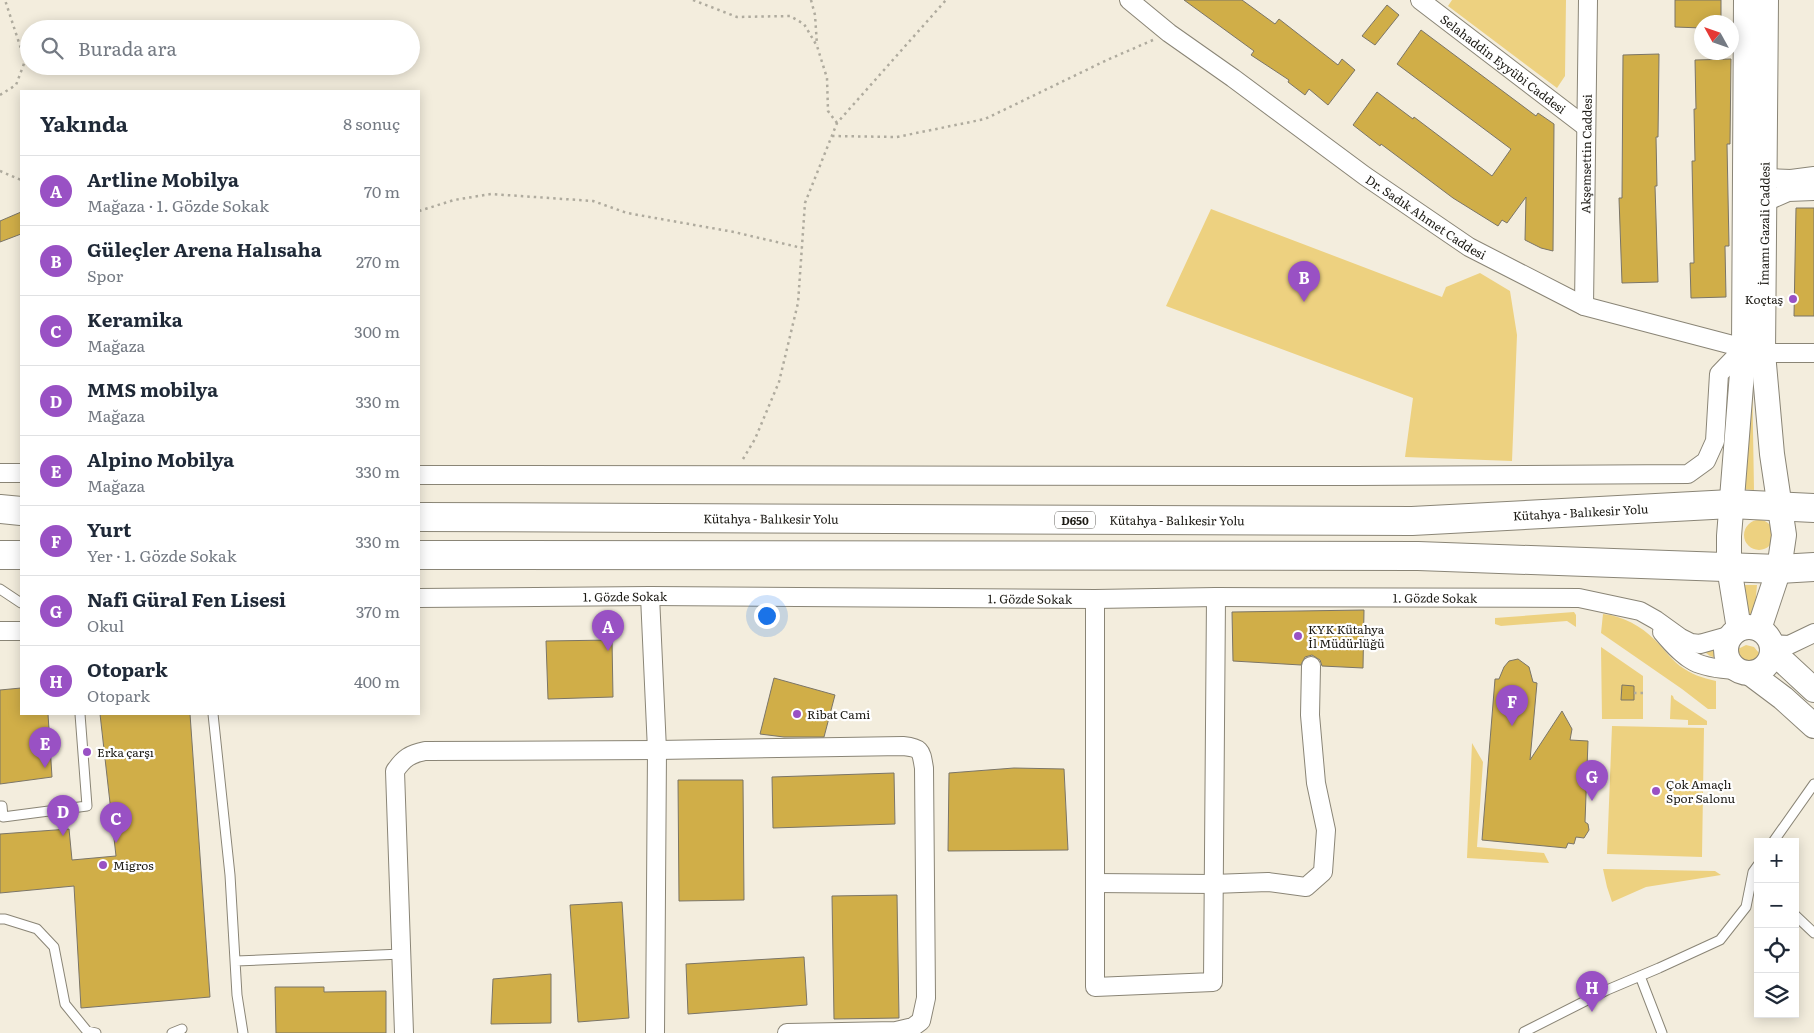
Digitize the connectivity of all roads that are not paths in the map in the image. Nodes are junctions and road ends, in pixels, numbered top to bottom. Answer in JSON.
{"nodes":[{"id":1,"x":1420,"y":0,"type":"edge"},
{"id":2,"x":1588,"y":0,"type":"edge"},
{"id":3,"x":1746,"y":0,"type":"edge"},
{"id":4,"x":1766,"y":0,"type":"edge"},
{"id":5,"x":1132,"y":1,"type":"edge"},
{"id":6,"x":1586,"y":127,"type":"junction"},
{"id":7,"x":1814,"y":176,"type":"edge"},
{"id":8,"x":1765,"y":178,"type":"junction"},
{"id":9,"x":1814,"y":191,"type":"edge"},
{"id":10,"x":1765,"y":202,"type":"junction"},
{"id":11,"x":1584,"y":306,"type":"junction"},
{"id":12,"x":1754,"y":350,"type":"junction"},
{"id":13,"x":1814,"y":353,"type":"edge"},
{"id":14,"x":0,"y":473,"type":"edge"},
{"id":15,"x":20,"y":473,"type":"edge"},
{"id":16,"x":420,"y":475,"type":"edge"},
{"id":17,"x":1731,"y":504,"type":"junction"},
{"id":18,"x":1781,"y":506,"type":"junction"},
{"id":19,"x":1814,"y":508,"type":"edge"},
{"id":20,"x":0,"y":509,"type":"edge"},
{"id":21,"x":20,"y":511,"type":"edge"},
{"id":22,"x":420,"y":517,"type":"edge"},
{"id":23,"x":20,"y":555,"type":"edge"},
{"id":24,"x":420,"y":555,"type":"edge"},
{"id":25,"x":0,"y":556,"type":"edge"},
{"id":26,"x":1730,"y":567,"type":"junction"},
{"id":27,"x":1814,"y":567,"type":"edge"},
{"id":28,"x":1779,"y":569,"type":"junction"},
{"id":29,"x":0,"y":589,"type":"edge"},
{"id":30,"x":650,"y":596,"type":"junction"},
{"id":31,"x":1216,"y":597,"type":"junction"},
{"id":32,"x":420,"y":598,"type":"edge"},
{"id":33,"x":1095,"y":599,"type":"junction"},
{"id":34,"x":20,"y":603,"type":"edge"},
{"id":35,"x":1640,"y":612,"type":"junction"},
{"id":36,"x":0,"y":631,"type":"edge"},
{"id":37,"x":20,"y":631,"type":"edge"},
{"id":38,"x":1814,"y":633,"type":"edge"},
{"id":39,"x":1755,"y":638,"type":"junction"},
{"id":40,"x":1311,"y":666,"type":"dead end"},
{"id":41,"x":1743,"y":672,"type":"junction"},
{"id":42,"x":1814,"y":690,"type":"edge"},
{"id":43,"x":80,"y":715,"type":"edge"},
{"id":44,"x":213,"y":715,"type":"edge"},
{"id":45,"x":1814,"y":726,"type":"edge"},
{"id":46,"x":657,"y":750,"type":"junction"},
{"id":47,"x":1814,"y":784,"type":"edge"},
{"id":48,"x":0,"y":806,"type":"edge"},
{"id":49,"x":1776,"y":838,"type":"edge"},
{"id":50,"x":1754,"y":878,"type":"edge"},
{"id":51,"x":1095,"y":883,"type":"junction"},
{"id":52,"x":1213,"y":884,"type":"junction"},
{"id":53,"x":0,"y":919,"type":"edge"},
{"id":54,"x":1799,"y":919,"type":"edge"},
{"id":55,"x":1814,"y":934,"type":"edge"},
{"id":56,"x":402,"y":954,"type":"junction"},
{"id":57,"x":236,"y":961,"type":"junction"},
{"id":58,"x":1640,"y":976,"type":"junction"},
{"id":59,"x":182,"y":1028,"type":"dead end"},
{"id":60,"x":96,"y":1033,"type":"edge"},
{"id":61,"x":172,"y":1033,"type":"edge"},
{"id":62,"x":243,"y":1033,"type":"edge"},
{"id":63,"x":404,"y":1033,"type":"edge"},
{"id":64,"x":655,"y":1033,"type":"edge"},
{"id":65,"x":787,"y":1033,"type":"edge"},
{"id":66,"x":1524,"y":1033,"type":"edge"},
{"id":67,"x":1662,"y":1033,"type":"edge"}],
"edges":[{"from":1,"to":6,"type":"street","name":"Selahaddin Eyyübi Caddesi"},
{"from":2,"to":6,"type":"street","name":"Akşemsettin Caddesi"},
{"from":3,"to":12,"type":"main road","name":"İmamı Gazali Caddesi"},
{"from":4,"to":8,"type":"main road","name":"İmamı Gazali Caddesi"},
{"from":5,"to":11,"type":"street","name":"Dr. Sadık Ahmet Caddesi"},
{"from":6,"to":11,"type":"street","name":"Akşemsettin Caddesi"},
{"from":7,"to":8,"type":"street"},
{"from":8,"to":10,"type":"main road","name":"İmamı Gazali Caddesi"},
{"from":9,"to":10,"type":"street"},
{"from":10,"to":12,"type":"main road","name":"İmamı Gazali Caddesi"},
{"from":11,"to":12,"type":"street","name":"Dr. Sadık Ahmet Caddesi"},
{"from":12,"to":13,"type":"street","name":"Dr. Sadık Ahmet Caddesi"},
{"from":12,"to":16,"type":"street"},
{"from":12,"to":17,"type":"main road","name":"İmamı Gazali Caddesi"},
{"from":12,"to":18,"type":"main road","name":"İmamı Gazali Caddesi"},
{"from":14,"to":15,"type":"street"},
{"from":17,"to":18,"type":"highway","name":"Kütahya - Balıkesir Yolu"},
{"from":17,"to":22,"type":"highway","name":"Kütahya - Balıkesir Yolu","number":"D650"},
{"from":17,"to":26,"type":"main road","name":"İmamı Gazali Caddesi"},
{"from":18,"to":19,"type":"highway","name":"Kütahya - Balıkesir Yolu"},
{"from":18,"to":28,"type":"main road","name":"İmamı Gazali Caddesi"},
{"from":20,"to":21,"type":"highway"},
{"from":23,"to":25,"type":"highway"},
{"from":24,"to":26,"type":"highway"},
{"from":26,"to":28,"type":"highway"},
{"from":26,"to":39,"type":"main road","name":"İmamı Gazali Caddesi"},
{"from":27,"to":28,"type":"highway"},
{"from":28,"to":39,"type":"main road","name":"İmamı Gazali Caddesi"},
{"from":29,"to":34,"type":"lane"},
{"from":30,"to":32,"type":"street","name":"1. Gözde Sokak"},
{"from":30,"to":33,"type":"street","name":"1. Gözde Sokak"},
{"from":30,"to":46,"type":"street"},
{"from":31,"to":33,"type":"street","name":"1. Gözde Sokak"},
{"from":31,"to":35,"type":"street","name":"1. Gözde Sokak"},
{"from":31,"to":52,"type":"street"},
{"from":33,"to":51,"type":"street"},
{"from":35,"to":39,"type":"street"},
{"from":35,"to":41,"type":"street"},
{"from":36,"to":37,"type":"street"},
{"from":38,"to":39,"type":"street"},
{"from":39,"to":41,"type":"main road"},
{"from":39,"to":41,"type":"main road"},
{"from":39,"to":42,"type":"main road"},
{"from":40,"to":52,"type":"street"},
{"from":41,"to":45,"type":"main road"},
{"from":43,"to":48,"type":"lane"},
{"from":44,"to":57,"type":"lane"},
{"from":46,"to":56,"type":"street"},
{"from":46,"to":64,"type":"street"},
{"from":46,"to":65,"type":"street"},
{"from":47,"to":49,"type":"lane"},
{"from":50,"to":58,"type":"lane"},
{"from":51,"to":52,"type":"street"},
{"from":51,"to":52,"type":"street"},
{"from":53,"to":60,"type":"lane"},
{"from":54,"to":55,"type":"lane"},
{"from":56,"to":57,"type":"lane"},
{"from":56,"to":63,"type":"street"},
{"from":57,"to":62,"type":"lane"},
{"from":58,"to":66,"type":"lane"},
{"from":58,"to":67,"type":"lane"},
{"from":59,"to":61,"type":"lane"}]}
